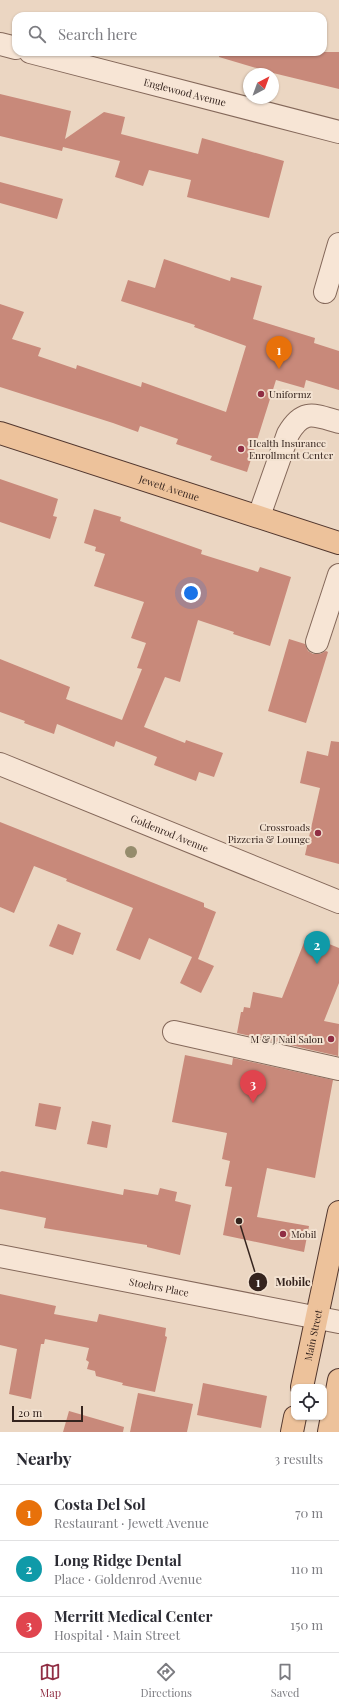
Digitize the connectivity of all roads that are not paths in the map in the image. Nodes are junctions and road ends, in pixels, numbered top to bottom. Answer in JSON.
{"nodes":[{"id":1,"x":0,"y":44,"type":"edge"},
{"id":2,"x":12,"y":47,"type":"edge"},
{"id":3,"x":45,"y":56,"type":"edge"},
{"id":4,"x":339,"y":132,"type":"edge"},
{"id":5,"x":339,"y":244,"type":"edge"},
{"id":6,"x":325,"y":292,"type":"dead end"},
{"id":7,"x":339,"y":422,"type":"edge"},
{"id":8,"x":0,"y":433,"type":"edge"},
{"id":9,"x":259,"y":516,"type":"junction"},
{"id":10,"x":339,"y":542,"type":"edge"},
{"id":11,"x":339,"y":575,"type":"edge"},
{"id":12,"x":317,"y":642,"type":"dead end"},
{"id":13,"x":0,"y":764,"type":"edge"},
{"id":14,"x":339,"y":902,"type":"edge"},
{"id":15,"x":174,"y":1032,"type":"dead end"},
{"id":16,"x":339,"y":1069,"type":"edge"},
{"id":17,"x":339,"y":1212,"type":"edge"},
{"id":18,"x":0,"y":1256,"type":"edge"},
{"id":19,"x":317,"y":1318,"type":"junction"},
{"id":20,"x":339,"y":1322,"type":"edge"},
{"id":21,"x":339,"y":1380,"type":"edge"},
{"id":22,"x":303,"y":1384,"type":"edge"},
{"id":23,"x":294,"y":1420,"type":"edge"},
{"id":24,"x":292,"y":1432,"type":"edge"},
{"id":25,"x":329,"y":1432,"type":"edge"}],
"edges":[{"from":1,"to":2,"type":"street"},
{"from":3,"to":4,"type":"street","name":"Englewood Avenue"},
{"from":5,"to":6,"type":"street"},
{"from":7,"to":9,"type":"street"},
{"from":8,"to":9,"type":"main road","name":"Jewett Avenue"},
{"from":9,"to":10,"type":"main road","name":"Jewett Avenue"},
{"from":11,"to":12,"type":"street"},
{"from":13,"to":14,"type":"street","name":"Goldenrod Avenue"},
{"from":15,"to":16,"type":"street"},
{"from":17,"to":19,"type":"main road","name":"Main Street"},
{"from":18,"to":19,"type":"street","name":"Stoehrs Place"},
{"from":19,"to":20,"type":"street","name":"Stoehrs Place"},
{"from":19,"to":22,"type":"main road","name":"Main Street"},
{"from":21,"to":25,"type":"main road"},
{"from":23,"to":24,"type":"main road"}]}
